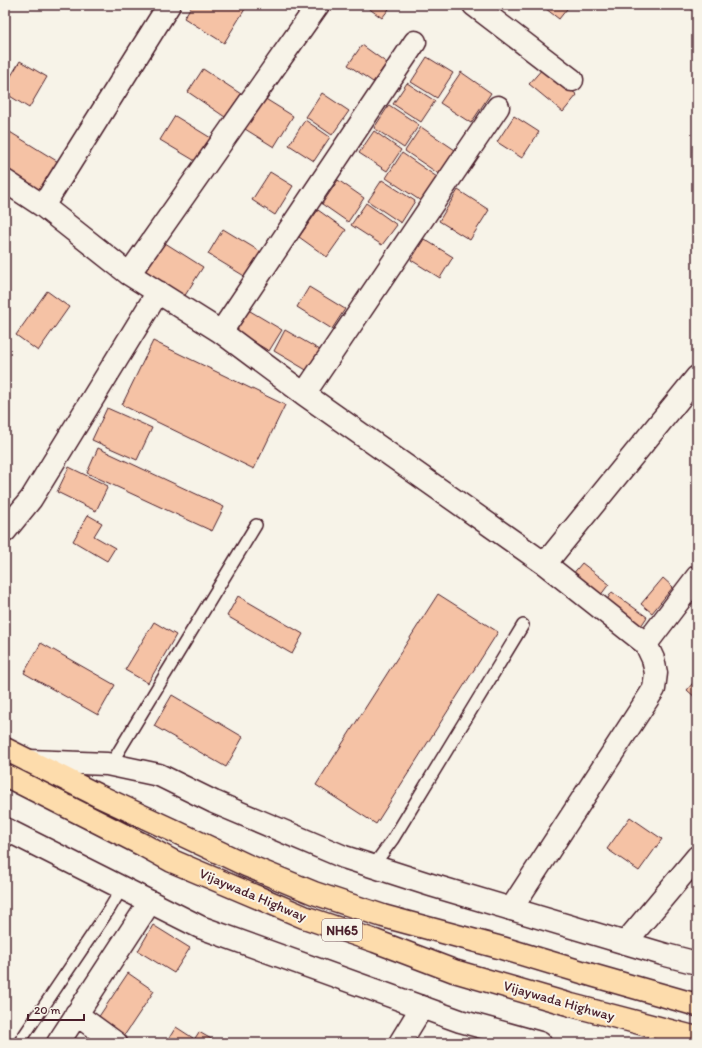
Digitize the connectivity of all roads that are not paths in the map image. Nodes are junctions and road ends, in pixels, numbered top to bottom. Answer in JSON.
{"nodes":[{"id":1,"x":170,"y":5,"type":"edge"},
{"id":2,"x":318,"y":5,"type":"edge"},
{"id":3,"x":478,"y":6,"type":"edge"},
{"id":4,"x":415,"y":42,"type":"dead end"},
{"id":5,"x":572,"y":80,"type":"dead end"},
{"id":6,"x":498,"y":107,"type":"dead end"},
{"id":7,"x":5,"y":181,"type":"edge"},
{"id":8,"x":43,"y":206,"type":"junction"},
{"id":9,"x":129,"y":274,"type":"junction"},
{"id":10,"x":158,"y":292,"type":"junction"},
{"id":11,"x":220,"y":332,"type":"junction"},
{"id":12,"x":697,"y":377,"type":"edge"},
{"id":13,"x":304,"y":394,"type":"junction"},
{"id":14,"x":256,"y":525,"type":"dead end"},
{"id":15,"x":5,"y":531,"type":"edge"},
{"id":16,"x":545,"y":564,"type":"junction"},
{"id":17,"x":697,"y":577,"type":"edge"},
{"id":18,"x":523,"y":625,"type":"dead end"},
{"id":19,"x":646,"y":644,"type":"junction"},
{"id":20,"x":5,"y":749,"type":"edge"},
{"id":21,"x":29,"y":761,"type":"junction"},
{"id":22,"x":111,"y":764,"type":"junction"},
{"id":23,"x":5,"y":776,"type":"edge"},
{"id":24,"x":5,"y":829,"type":"edge"},
{"id":25,"x":697,"y":857,"type":"edge"},
{"id":26,"x":373,"y":866,"type":"junction"},
{"id":27,"x":122,"y":888,"type":"junction"},
{"id":28,"x":150,"y":902,"type":"junction"},
{"id":29,"x":511,"y":909,"type":"junction"},
{"id":30,"x":625,"y":943,"type":"junction"},
{"id":31,"x":697,"y":963,"type":"edge"},
{"id":32,"x":697,"y":1005,"type":"edge"},
{"id":33,"x":422,"y":1008,"type":"junction"},
{"id":34,"x":76,"y":1014,"type":"junction"},
{"id":35,"x":697,"y":1038,"type":"edge"},
{"id":36,"x":19,"y":1043,"type":"edge"},
{"id":37,"x":58,"y":1043,"type":"edge"},
{"id":38,"x":116,"y":1043,"type":"edge"},
{"id":39,"x":400,"y":1043,"type":"edge"},
{"id":40,"x":540,"y":1043,"type":"edge"}],
"edges":[{"from":1,"to":8,"type":"street"},
{"from":2,"to":9,"type":"street"},
{"from":3,"to":5,"type":"street"},
{"from":4,"to":11,"type":"street"},
{"from":6,"to":13,"type":"street"},
{"from":7,"to":8,"type":"street"},
{"from":8,"to":9,"type":"street"},
{"from":9,"to":10,"type":"street"},
{"from":10,"to":11,"type":"street"},
{"from":10,"to":15,"type":"street"},
{"from":11,"to":13,"type":"street"},
{"from":12,"to":16,"type":"street"},
{"from":13,"to":16,"type":"street"},
{"from":14,"to":22,"type":"lane"},
{"from":16,"to":19,"type":"street"},
{"from":17,"to":19,"type":"street"},
{"from":18,"to":26,"type":"lane"},
{"from":19,"to":29,"type":"street"},
{"from":20,"to":21,"type":"highway","name":"Vijaywada Highway","number":"NH65"},
{"from":21,"to":22,"type":"street"},
{"from":21,"to":32,"type":"highway","name":"Vijaywada Highway","number":"NH65"},
{"from":22,"to":26,"type":"street"},
{"from":23,"to":35,"type":"highway","name":"Vijaywada Highway","number":"NH65"},
{"from":24,"to":27,"type":"street"},
{"from":25,"to":30,"type":"street"},
{"from":26,"to":29,"type":"street"},
{"from":27,"to":28,"type":"street"},
{"from":27,"to":36,"type":"lane"},
{"from":28,"to":33,"type":"street"},
{"from":28,"to":34,"type":"street"},
{"from":29,"to":30,"type":"street"},
{"from":30,"to":31,"type":"street"},
{"from":33,"to":39,"type":"street"},
{"from":33,"to":40,"type":"street"},
{"from":34,"to":37,"type":"street"},
{"from":34,"to":38,"type":"street"}]}
